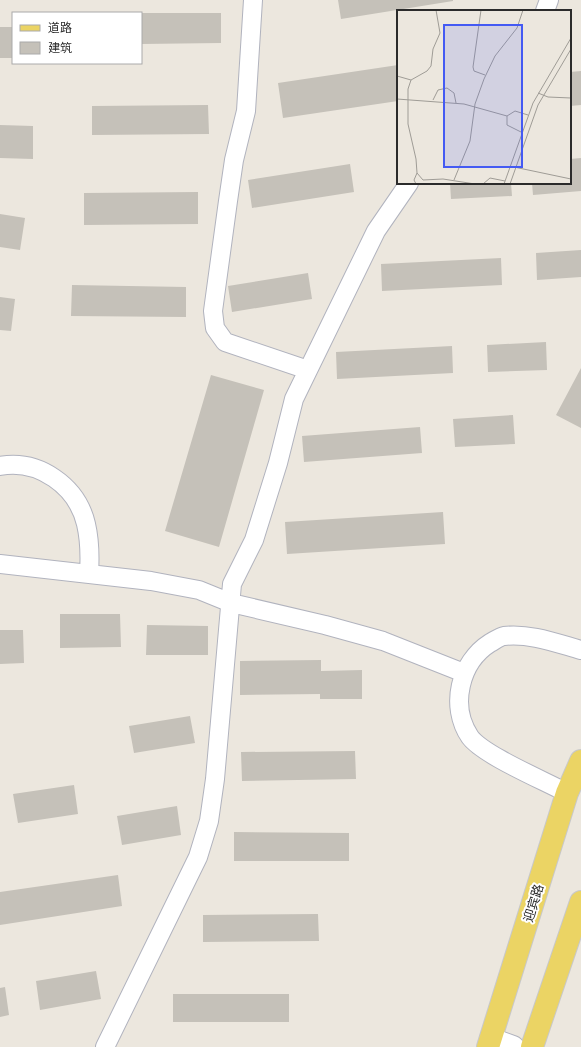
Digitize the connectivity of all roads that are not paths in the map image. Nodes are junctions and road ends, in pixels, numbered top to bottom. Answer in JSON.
{"nodes":[{"id":1,"x":253,"y":0,"type":"edge"},
{"id":2,"x":549,"y":0,"type":"edge"},
{"id":3,"x":545,"y":10,"type":"edge"},
{"id":4,"x":408,"y":184,"type":"edge"},
{"id":5,"x":308,"y":370,"type":"junction"},
{"id":6,"x":0,"y":466,"type":"edge"},
{"id":7,"x":0,"y":564,"type":"edge"},
{"id":8,"x":89,"y":574,"type":"junction"},
{"id":9,"x":231,"y":603,"type":"junction"},
{"id":10,"x":581,"y":650,"type":"edge"},
{"id":11,"x":464,"y":673,"type":"junction"},
{"id":12,"x":581,"y":760,"type":"edge"},
{"id":13,"x":568,"y":792,"type":"junction"},
{"id":14,"x":581,"y":902,"type":"edge"},
{"id":15,"x":490,"y":1043,"type":"edge"},
{"id":16,"x":105,"y":1047,"type":"edge"},
{"id":17,"x":513,"y":1047,"type":"edge"},
{"id":18,"x":532,"y":1047,"type":"edge"}],
"edges":[{"from":1,"to":5,"type":"street"},
{"from":2,"to":3,"type":"street"},
{"from":4,"to":5,"type":"street"},
{"from":5,"to":9,"type":"street"},
{"from":6,"to":8,"type":"street"},
{"from":7,"to":8,"type":"street"},
{"from":8,"to":9,"type":"street"},
{"from":9,"to":11,"type":"street"},
{"from":9,"to":16,"type":"street"},
{"from":10,"to":11,"type":"street"},
{"from":11,"to":13,"type":"street"},
{"from":12,"to":13,"type":"main road","name":"迎宾路"},
{"from":13,"to":15,"type":"main road","name":"迎宾路"},
{"from":14,"to":18,"type":"main road"},
{"from":15,"to":17,"type":"street"}]}
